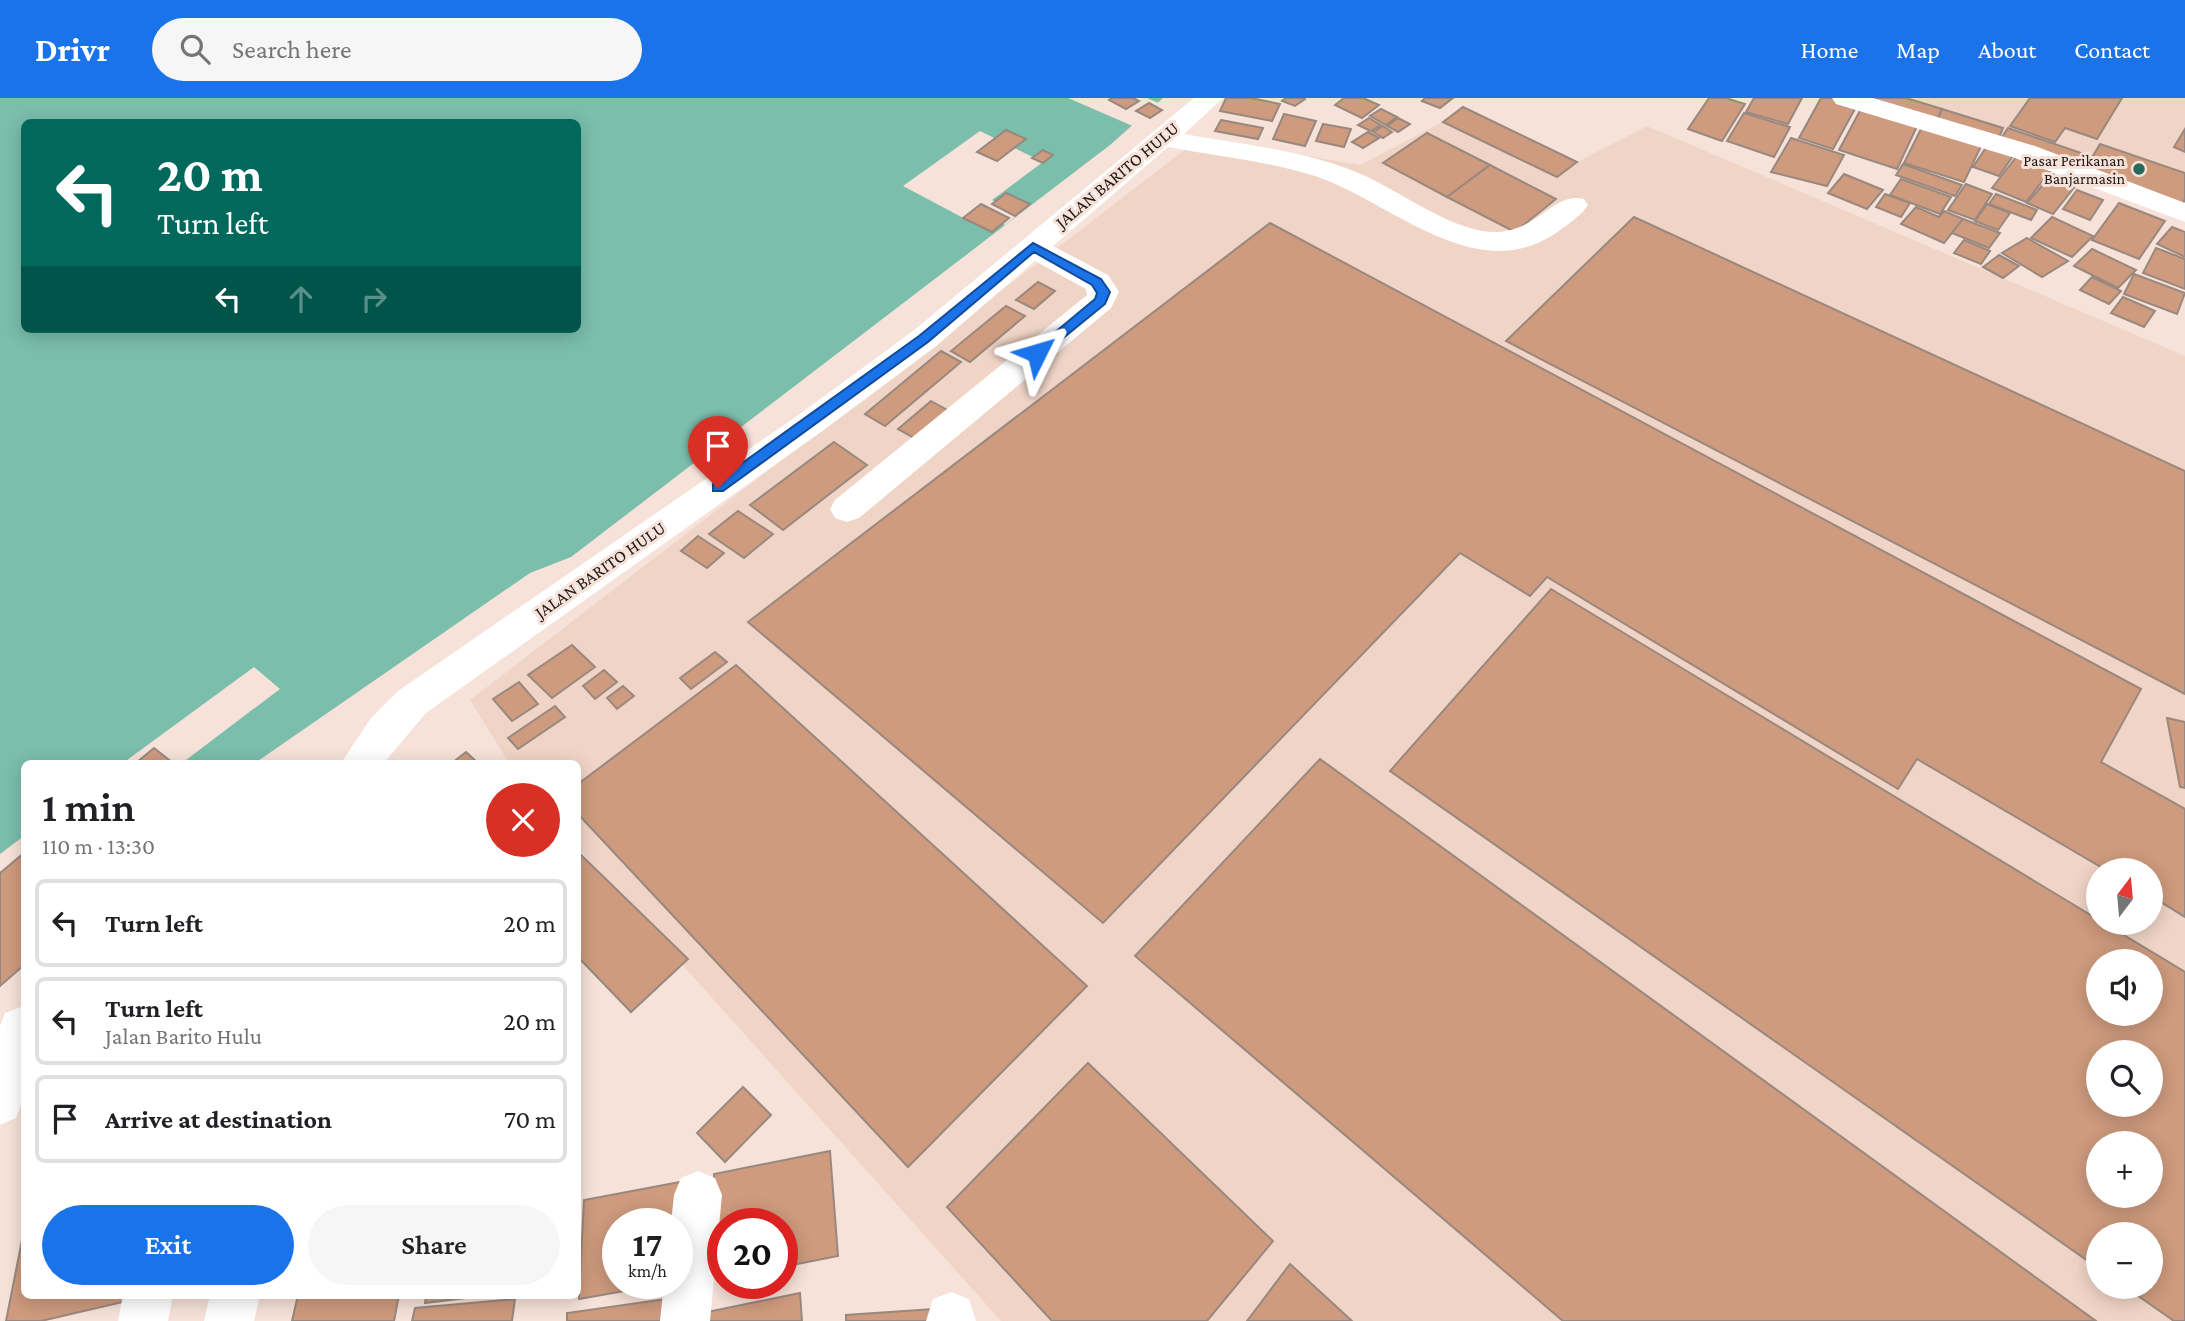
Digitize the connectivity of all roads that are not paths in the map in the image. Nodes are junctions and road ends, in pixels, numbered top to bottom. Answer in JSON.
{"nodes":[{"id":1,"x":1210,"y":98,"type":"edge"},
{"id":2,"x":1845,"y":98,"type":"edge"},
{"id":3,"x":1162,"y":138,"type":"junction"},
{"id":4,"x":1574,"y":205,"type":"dead end"},
{"id":5,"x":2185,"y":213,"type":"edge"},
{"id":6,"x":1033,"y":247,"type":"junction"},
{"id":7,"x":847,"y":509,"type":"dead end"},
{"id":8,"x":363,"y":760,"type":"edge"},
{"id":9,"x":21,"y":1029,"type":"dead end"},
{"id":10,"x":0,"y":1102,"type":"edge"},
{"id":11,"x":698,"y":1195,"type":"dead end"},
{"id":12,"x":147,"y":1299,"type":"edge"},
{"id":13,"x":234,"y":1299,"type":"edge"},
{"id":14,"x":144,"y":1321,"type":"edge"},
{"id":15,"x":229,"y":1321,"type":"edge"},
{"id":16,"x":685,"y":1321,"type":"edge"}],
"edges":[{"from":1,"to":3,"type":"street","name":"JALAN BARITO HULU"},
{"from":2,"to":5,"type":"street"},
{"from":3,"to":4,"type":"street"},
{"from":3,"to":6,"type":"street","name":"JALAN BARITO HULU"},
{"from":6,"to":7,"type":"street"},
{"from":6,"to":8,"type":"street","name":"JALAN BARITO HULU"},
{"from":9,"to":10,"type":"street"},
{"from":11,"to":16,"type":"street"},
{"from":12,"to":14,"type":"street"},
{"from":13,"to":15,"type":"street"}]}
